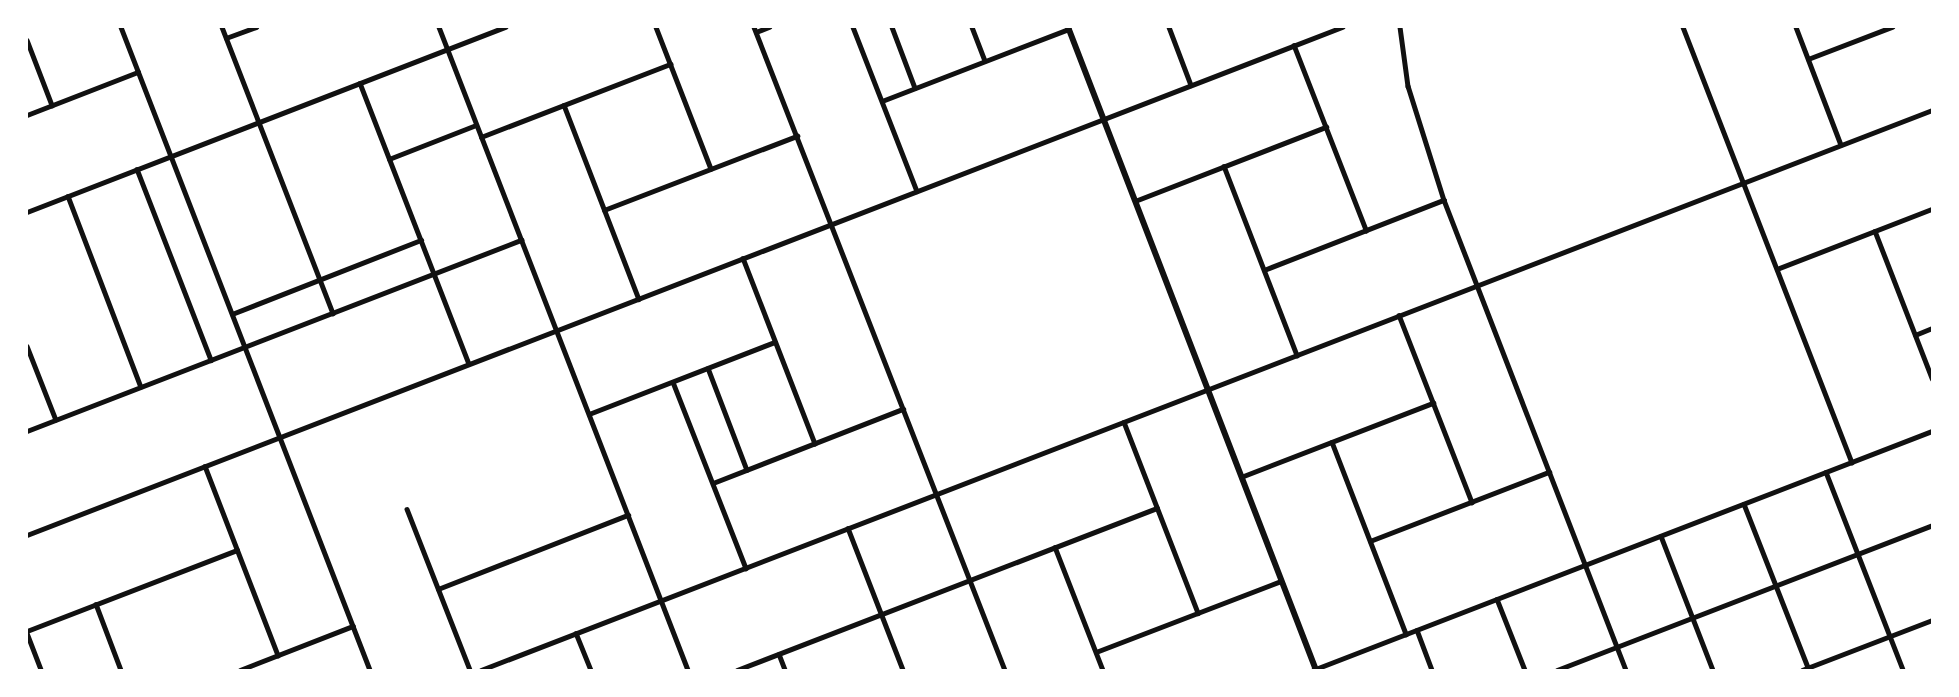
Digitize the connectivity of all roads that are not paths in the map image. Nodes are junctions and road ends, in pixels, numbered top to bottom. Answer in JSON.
{"nodes":[{"id":1,"x":121,"y":27,"type":"edge"},
{"id":2,"x":222,"y":27,"type":"edge"},
{"id":3,"x":256,"y":27,"type":"edge"},
{"id":4,"x":438,"y":27,"type":"edge"},
{"id":5,"x":505,"y":27,"type":"edge"},
{"id":6,"x":656,"y":27,"type":"edge"},
{"id":7,"x":769,"y":27,"type":"edge"},
{"id":8,"x":854,"y":27,"type":"edge"},
{"id":9,"x":892,"y":27,"type":"edge"},
{"id":10,"x":972,"y":27,"type":"edge"},
{"id":11,"x":1169,"y":27,"type":"edge"},
{"id":12,"x":1342,"y":27,"type":"edge"},
{"id":13,"x":1400,"y":27,"type":"edge"},
{"id":14,"x":1683,"y":27,"type":"edge"},
{"id":15,"x":1796,"y":27,"type":"edge"},
{"id":16,"x":1892,"y":27,"type":"edge"},
{"id":17,"x":1068,"y":28,"type":"edge"},
{"id":18,"x":755,"y":29,"type":"edge"},
{"id":19,"x":226,"y":38,"type":"junction"},
{"id":20,"x":27,"y":40,"type":"edge"},
{"id":21,"x":1294,"y":45,"type":"junction"},
{"id":22,"x":447,"y":49,"type":"junction"},
{"id":23,"x":1808,"y":59,"type":"junction"},
{"id":24,"x":985,"y":61,"type":"junction"},
{"id":25,"x":670,"y":64,"type":"junction"},
{"id":26,"x":138,"y":72,"type":"junction"},
{"id":27,"x":360,"y":83,"type":"junction"},
{"id":28,"x":1191,"y":85,"type":"junction"},
{"id":29,"x":915,"y":88,"type":"junction"},
{"id":30,"x":882,"y":101,"type":"junction"},
{"id":31,"x":52,"y":105,"type":"junction"},
{"id":32,"x":564,"y":105,"type":"junction"},
{"id":33,"x":1932,"y":110,"type":"edge"},
{"id":34,"x":27,"y":115,"type":"edge"},
{"id":35,"x":1103,"y":119,"type":"junction"},
{"id":36,"x":259,"y":122,"type":"junction"},
{"id":37,"x":477,"y":125,"type":"junction"},
{"id":38,"x":1326,"y":127,"type":"junction"},
{"id":39,"x":797,"y":136,"type":"junction"},
{"id":40,"x":481,"y":137,"type":"junction"},
{"id":41,"x":1841,"y":145,"type":"junction"},
{"id":42,"x":171,"y":156,"type":"junction"},
{"id":43,"x":389,"y":159,"type":"junction"},
{"id":44,"x":1224,"y":166,"type":"junction"},
{"id":45,"x":137,"y":169,"type":"junction"},
{"id":46,"x":711,"y":169,"type":"junction"},
{"id":47,"x":1744,"y":182,"type":"junction"},
{"id":48,"x":917,"y":191,"type":"junction"},
{"id":49,"x":68,"y":196,"type":"junction"},
{"id":50,"x":1444,"y":200,"type":"junction"},
{"id":51,"x":1135,"y":201,"type":"junction"},
{"id":52,"x":1932,"y":209,"type":"edge"},
{"id":53,"x":604,"y":210,"type":"junction"},
{"id":54,"x":27,"y":212,"type":"edge"},
{"id":55,"x":831,"y":224,"type":"junction"},
{"id":56,"x":1366,"y":230,"type":"junction"},
{"id":57,"x":1875,"y":231,"type":"junction"},
{"id":58,"x":421,"y":240,"type":"junction"},
{"id":59,"x":521,"y":240,"type":"junction"},
{"id":60,"x":743,"y":258,"type":"junction"},
{"id":61,"x":1777,"y":269,"type":"junction"},
{"id":62,"x":1264,"y":270,"type":"junction"},
{"id":63,"x":434,"y":273,"type":"junction"},
{"id":64,"x":320,"y":280,"type":"junction"},
{"id":65,"x":1477,"y":285,"type":"junction"},
{"id":66,"x":639,"y":298,"type":"junction"},
{"id":67,"x":333,"y":313,"type":"junction"},
{"id":68,"x":232,"y":314,"type":"junction"},
{"id":69,"x":1399,"y":315,"type":"junction"},
{"id":70,"x":1932,"y":328,"type":"edge"},
{"id":71,"x":556,"y":330,"type":"junction"},
{"id":72,"x":1915,"y":334,"type":"junction"},
{"id":73,"x":775,"y":342,"type":"junction"},
{"id":74,"x":27,"y":346,"type":"edge"},
{"id":75,"x":245,"y":347,"type":"junction"},
{"id":76,"x":1297,"y":355,"type":"junction"},
{"id":77,"x":211,"y":360,"type":"junction"},
{"id":78,"x":469,"y":364,"type":"junction"},
{"id":79,"x":708,"y":368,"type":"junction"},
{"id":80,"x":1932,"y":378,"type":"edge"},
{"id":81,"x":673,"y":382,"type":"junction"},
{"id":82,"x":141,"y":387,"type":"junction"},
{"id":83,"x":1208,"y":390,"type":"junction"},
{"id":84,"x":1433,"y":403,"type":"junction"},
{"id":85,"x":903,"y":409,"type":"junction"},
{"id":86,"x":589,"y":414,"type":"junction"},
{"id":87,"x":56,"y":420,"type":"junction"},
{"id":88,"x":1124,"y":422,"type":"junction"},
{"id":89,"x":27,"y":431,"type":"edge"},
{"id":90,"x":1932,"y":431,"type":"edge"},
{"id":91,"x":280,"y":437,"type":"junction"},
{"id":92,"x":1332,"y":442,"type":"junction"},
{"id":93,"x":815,"y":444,"type":"junction"},
{"id":94,"x":1852,"y":462,"type":"junction"},
{"id":95,"x":205,"y":466,"type":"junction"},
{"id":96,"x":747,"y":470,"type":"junction"},
{"id":97,"x":1550,"y":472,"type":"junction"},
{"id":98,"x":1826,"y":472,"type":"junction"},
{"id":99,"x":1241,"y":477,"type":"junction"},
{"id":100,"x":713,"y":483,"type":"junction"},
{"id":101,"x":937,"y":494,"type":"junction"},
{"id":102,"x":1472,"y":502,"type":"junction"},
{"id":103,"x":1744,"y":504,"type":"junction"},
{"id":104,"x":1157,"y":508,"type":"junction"},
{"id":105,"x":407,"y":509,"type":"dead end"},
{"id":106,"x":628,"y":515,"type":"junction"},
{"id":107,"x":1932,"y":525,"type":"edge"},
{"id":108,"x":848,"y":528,"type":"junction"},
{"id":109,"x":27,"y":535,"type":"edge"},
{"id":110,"x":1661,"y":536,"type":"junction"},
{"id":111,"x":1370,"y":541,"type":"junction"},
{"id":112,"x":1055,"y":547,"type":"junction"},
{"id":113,"x":237,"y":550,"type":"junction"},
{"id":114,"x":1858,"y":554,"type":"junction"},
{"id":115,"x":1586,"y":565,"type":"junction"},
{"id":116,"x":746,"y":568,"type":"junction"},
{"id":117,"x":970,"y":580,"type":"junction"},
{"id":118,"x":1281,"y":581,"type":"junction"},
{"id":119,"x":1776,"y":585,"type":"junction"},
{"id":120,"x":438,"y":589,"type":"junction"},
{"id":121,"x":1497,"y":599,"type":"junction"},
{"id":122,"x":661,"y":601,"type":"junction"},
{"id":123,"x":96,"y":604,"type":"junction"},
{"id":124,"x":1198,"y":613,"type":"junction"},
{"id":125,"x":882,"y":614,"type":"junction"},
{"id":126,"x":1693,"y":618,"type":"junction"},
{"id":127,"x":1932,"y":620,"type":"edge"},
{"id":128,"x":353,"y":626,"type":"junction"},
{"id":129,"x":1417,"y":630,"type":"junction"},
{"id":130,"x":27,"y":632,"type":"edge"},
{"id":131,"x":576,"y":633,"type":"junction"},
{"id":132,"x":1406,"y":634,"type":"junction"},
{"id":133,"x":1890,"y":636,"type":"junction"},
{"id":134,"x":1617,"y":647,"type":"junction"},
{"id":135,"x":1096,"y":652,"type":"junction"},
{"id":136,"x":779,"y":654,"type":"junction"},
{"id":137,"x":278,"y":655,"type":"junction"},
{"id":138,"x":1806,"y":669,"type":"edge"},
{"id":139,"x":41,"y":670,"type":"edge"},
{"id":140,"x":121,"y":670,"type":"edge"},
{"id":141,"x":240,"y":670,"type":"edge"},
{"id":142,"x":370,"y":670,"type":"edge"},
{"id":143,"x":470,"y":670,"type":"edge"},
{"id":144,"x":482,"y":670,"type":"edge"},
{"id":145,"x":591,"y":670,"type":"edge"},
{"id":146,"x":688,"y":670,"type":"edge"},
{"id":147,"x":737,"y":670,"type":"edge"},
{"id":148,"x":785,"y":670,"type":"edge"},
{"id":149,"x":903,"y":670,"type":"edge"},
{"id":150,"x":1005,"y":670,"type":"edge"},
{"id":151,"x":1103,"y":670,"type":"edge"},
{"id":152,"x":1315,"y":670,"type":"edge"},
{"id":153,"x":1432,"y":670,"type":"edge"},
{"id":154,"x":1525,"y":670,"type":"edge"},
{"id":155,"x":1557,"y":670,"type":"edge"},
{"id":156,"x":1626,"y":670,"type":"edge"},
{"id":157,"x":1713,"y":670,"type":"edge"},
{"id":158,"x":1903,"y":670,"type":"edge"}],
"edges":[{"from":1,"to":26,"type":"street"},
{"from":2,"to":19,"type":"street"},
{"from":3,"to":19,"type":"street"},
{"from":4,"to":22,"type":"street"},
{"from":5,"to":22,"type":"street"},
{"from":6,"to":25,"type":"street"},
{"from":7,"to":18,"type":"street"},
{"from":8,"to":30,"type":"street"},
{"from":9,"to":29,"type":"street"},
{"from":10,"to":24,"type":"street"},
{"from":11,"to":28,"type":"street"},
{"from":12,"to":21,"type":"street"},
{"from":13,"to":50,"type":"street"},
{"from":14,"to":47,"type":"street"},
{"from":15,"to":23,"type":"street"},
{"from":16,"to":23,"type":"street"},
{"from":17,"to":24,"type":"street"},
{"from":17,"to":35,"type":"street"},
{"from":18,"to":39,"type":"street"},
{"from":19,"to":36,"type":"street"},
{"from":20,"to":31,"type":"street"},
{"from":21,"to":28,"type":"street"},
{"from":21,"to":38,"type":"street"},
{"from":22,"to":27,"type":"street"},
{"from":22,"to":37,"type":"street"},
{"from":23,"to":41,"type":"street"},
{"from":24,"to":29,"type":"street"},
{"from":25,"to":32,"type":"street"},
{"from":25,"to":46,"type":"street"},
{"from":26,"to":31,"type":"street"},
{"from":26,"to":42,"type":"street"},
{"from":27,"to":36,"type":"street"},
{"from":27,"to":43,"type":"street"},
{"from":28,"to":35,"type":"street"},
{"from":29,"to":30,"type":"street"},
{"from":30,"to":48,"type":"street"},
{"from":31,"to":34,"type":"street"},
{"from":32,"to":40,"type":"street"},
{"from":32,"to":53,"type":"street"},
{"from":33,"to":41,"type":"street"},
{"from":35,"to":48,"type":"street"},
{"from":35,"to":51,"type":"street"},
{"from":36,"to":42,"type":"street"},
{"from":36,"to":64,"type":"street"},
{"from":37,"to":40,"type":"street"},
{"from":37,"to":43,"type":"street"},
{"from":38,"to":44,"type":"street"},
{"from":38,"to":56,"type":"street"},
{"from":39,"to":46,"type":"street"},
{"from":39,"to":55,"type":"street"},
{"from":40,"to":59,"type":"street"},
{"from":41,"to":47,"type":"street"},
{"from":42,"to":45,"type":"street"},
{"from":42,"to":68,"type":"street"},
{"from":43,"to":58,"type":"street"},
{"from":44,"to":51,"type":"street"},
{"from":44,"to":62,"type":"street"},
{"from":45,"to":49,"type":"street"},
{"from":45,"to":77,"type":"street"},
{"from":46,"to":53,"type":"street"},
{"from":47,"to":61,"type":"street"},
{"from":47,"to":65,"type":"street"},
{"from":48,"to":55,"type":"street"},
{"from":49,"to":54,"type":"street"},
{"from":49,"to":82,"type":"street"},
{"from":50,"to":56,"type":"street"},
{"from":50,"to":65,"type":"street"},
{"from":51,"to":83,"type":"street"},
{"from":52,"to":57,"type":"street"},
{"from":53,"to":66,"type":"street"},
{"from":55,"to":60,"type":"street"},
{"from":55,"to":85,"type":"street"},
{"from":56,"to":62,"type":"street"},
{"from":57,"to":61,"type":"street"},
{"from":57,"to":72,"type":"street"},
{"from":58,"to":63,"type":"street"},
{"from":58,"to":64,"type":"street"},
{"from":59,"to":63,"type":"street"},
{"from":59,"to":71,"type":"street"},
{"from":60,"to":66,"type":"street"},
{"from":60,"to":73,"type":"street"},
{"from":61,"to":94,"type":"street"},
{"from":62,"to":76,"type":"street"},
{"from":63,"to":67,"type":"street"},
{"from":63,"to":78,"type":"street"},
{"from":64,"to":67,"type":"street"},
{"from":64,"to":68,"type":"street"},
{"from":65,"to":69,"type":"street"},
{"from":65,"to":97,"type":"street"},
{"from":66,"to":71,"type":"street"},
{"from":67,"to":75,"type":"street"},
{"from":68,"to":75,"type":"street"},
{"from":69,"to":76,"type":"street"},
{"from":69,"to":84,"type":"street"},
{"from":70,"to":72,"type":"street"},
{"from":71,"to":78,"type":"street"},
{"from":71,"to":86,"type":"street"},
{"from":72,"to":80,"type":"street"},
{"from":73,"to":79,"type":"street"},
{"from":73,"to":93,"type":"street"},
{"from":74,"to":87,"type":"street"},
{"from":75,"to":77,"type":"street"},
{"from":75,"to":91,"type":"street"},
{"from":76,"to":83,"type":"street"},
{"from":77,"to":82,"type":"street"},
{"from":78,"to":91,"type":"street"},
{"from":79,"to":81,"type":"street"},
{"from":79,"to":96,"type":"street"},
{"from":81,"to":86,"type":"street"},
{"from":81,"to":100,"type":"street"},
{"from":82,"to":87,"type":"street"},
{"from":83,"to":88,"type":"street"},
{"from":83,"to":99,"type":"street"},
{"from":84,"to":92,"type":"street"},
{"from":84,"to":102,"type":"street"},
{"from":85,"to":93,"type":"street"},
{"from":85,"to":101,"type":"street"},
{"from":86,"to":106,"type":"street"},
{"from":87,"to":89,"type":"street"},
{"from":88,"to":101,"type":"street"},
{"from":88,"to":104,"type":"street"},
{"from":90,"to":94,"type":"street"},
{"from":91,"to":95,"type":"street"},
{"from":91,"to":128,"type":"street"},
{"from":92,"to":99,"type":"street"},
{"from":92,"to":111,"type":"street"},
{"from":93,"to":96,"type":"street"},
{"from":94,"to":98,"type":"street"},
{"from":95,"to":109,"type":"street"},
{"from":95,"to":113,"type":"street"},
{"from":96,"to":100,"type":"street"},
{"from":97,"to":102,"type":"street"},
{"from":97,"to":115,"type":"street"},
{"from":98,"to":103,"type":"street"},
{"from":98,"to":114,"type":"street"},
{"from":99,"to":118,"type":"street"},
{"from":100,"to":116,"type":"street"},
{"from":101,"to":108,"type":"street"},
{"from":101,"to":117,"type":"street"},
{"from":102,"to":111,"type":"street"},
{"from":103,"to":110,"type":"street"},
{"from":103,"to":119,"type":"street"},
{"from":104,"to":112,"type":"street"},
{"from":104,"to":124,"type":"street"},
{"from":105,"to":120,"type":"street"},
{"from":106,"to":120,"type":"street"},
{"from":106,"to":122,"type":"street"},
{"from":107,"to":114,"type":"street"},
{"from":108,"to":116,"type":"street"},
{"from":108,"to":125,"type":"street"},
{"from":110,"to":115,"type":"street"},
{"from":110,"to":126,"type":"street"},
{"from":111,"to":132,"type":"street"},
{"from":112,"to":117,"type":"street"},
{"from":112,"to":135,"type":"street"},
{"from":113,"to":123,"type":"street"},
{"from":113,"to":137,"type":"street"},
{"from":114,"to":119,"type":"street"},
{"from":114,"to":133,"type":"street"},
{"from":115,"to":121,"type":"street"},
{"from":115,"to":134,"type":"street"},
{"from":116,"to":122,"type":"street"},
{"from":117,"to":125,"type":"street"},
{"from":117,"to":150,"type":"street"},
{"from":118,"to":124,"type":"street"},
{"from":118,"to":152,"type":"street"},
{"from":119,"to":126,"type":"street"},
{"from":119,"to":138,"type":"street"},
{"from":120,"to":143,"type":"street"},
{"from":121,"to":129,"type":"street"},
{"from":121,"to":154,"type":"street"},
{"from":122,"to":131,"type":"street"},
{"from":122,"to":146,"type":"street"},
{"from":123,"to":130,"type":"street"},
{"from":123,"to":140,"type":"street"},
{"from":124,"to":135,"type":"street"},
{"from":125,"to":136,"type":"street"},
{"from":125,"to":149,"type":"street"},
{"from":126,"to":134,"type":"street"},
{"from":126,"to":157,"type":"street"},
{"from":127,"to":133,"type":"street"},
{"from":128,"to":137,"type":"street"},
{"from":128,"to":142,"type":"street"},
{"from":129,"to":132,"type":"street"},
{"from":129,"to":153,"type":"street"},
{"from":130,"to":139,"type":"street"},
{"from":131,"to":144,"type":"street"},
{"from":131,"to":145,"type":"street"},
{"from":132,"to":152,"type":"street"},
{"from":133,"to":138,"type":"street"},
{"from":133,"to":158,"type":"street"},
{"from":134,"to":155,"type":"street"},
{"from":134,"to":156,"type":"street"},
{"from":135,"to":151,"type":"street"},
{"from":136,"to":147,"type":"street"},
{"from":136,"to":148,"type":"street"},
{"from":137,"to":141,"type":"street"}]}
